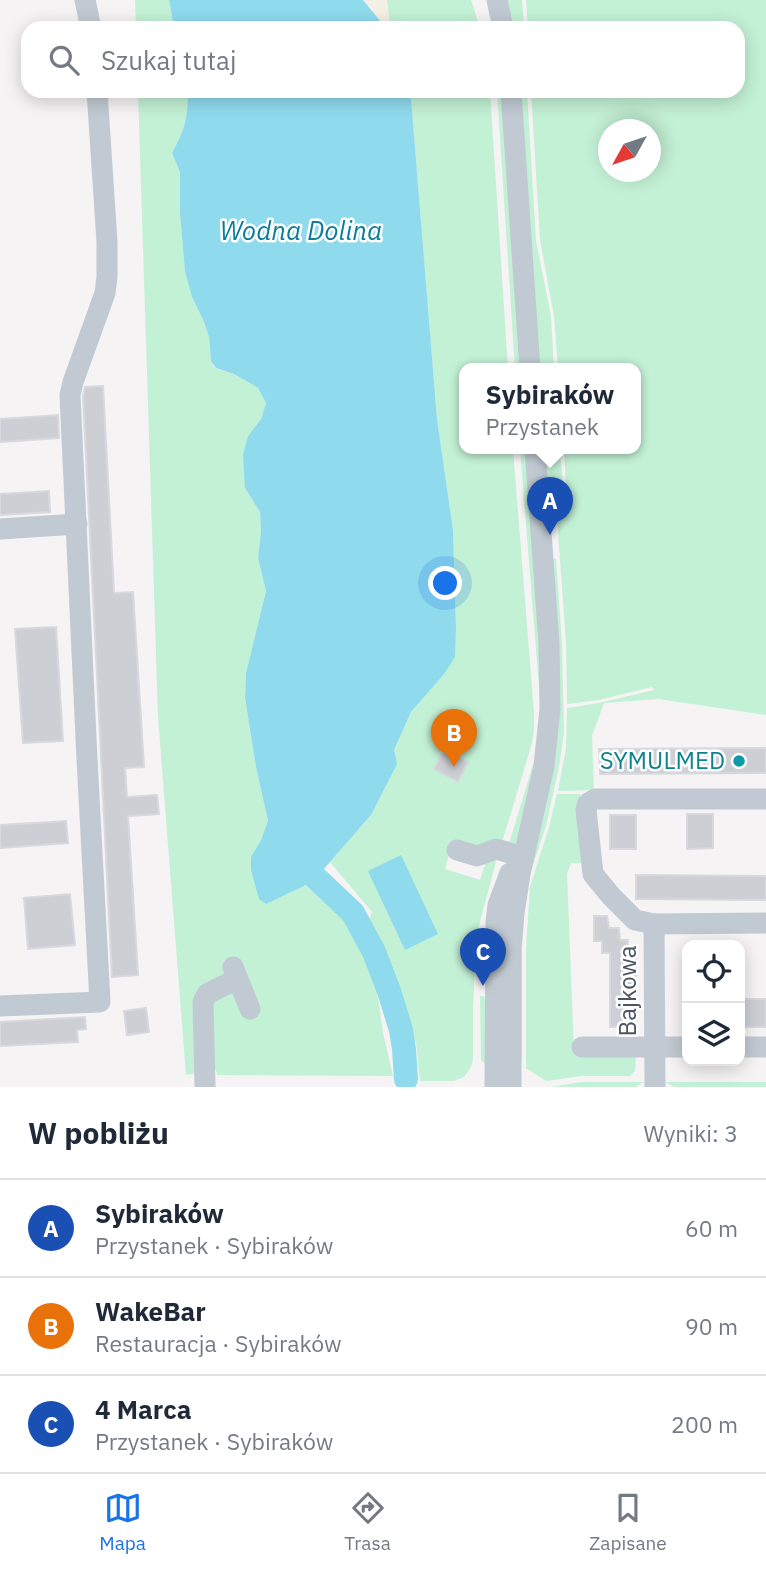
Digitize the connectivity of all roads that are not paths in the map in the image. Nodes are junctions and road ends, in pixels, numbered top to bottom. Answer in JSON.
{"nodes":[{"id":1,"x":85,"y":0,"type":"edge"},
{"id":2,"x":497,"y":0,"type":"edge"},
{"id":3,"x":90,"y":21,"type":"edge"},
{"id":4,"x":502,"y":21,"type":"edge"},
{"id":5,"x":97,"y":98,"type":"edge"},
{"id":6,"x":511,"y":98,"type":"edge"},
{"id":7,"x":530,"y":363,"type":"edge"},
{"id":8,"x":535,"y":454,"type":"edge"},
{"id":9,"x":77,"y":524,"type":"junction"},
{"id":10,"x":0,"y":529,"type":"edge"},
{"id":11,"x":766,"y":799,"type":"edge"},
{"id":12,"x":532,"y":819,"type":"junction"},
{"id":13,"x":457,"y":850,"type":"dead end"},
{"id":14,"x":517,"y":855,"type":"junction"},
{"id":15,"x":766,"y":923,"type":"edge"},
{"id":16,"x":654,"y":924,"type":"junction"},
{"id":17,"x":0,"y":1006,"type":"edge"},
{"id":18,"x":250,"y":1009,"type":"dead end"},
{"id":19,"x":582,"y":1047,"type":"dead end"},
{"id":20,"x":654,"y":1047,"type":"junction"},
{"id":21,"x":682,"y":1047,"type":"edge"},
{"id":22,"x":745,"y":1047,"type":"edge"},
{"id":23,"x":766,"y":1047,"type":"edge"},
{"id":24,"x":205,"y":1087,"type":"edge"},
{"id":25,"x":495,"y":1087,"type":"edge"},
{"id":26,"x":511,"y":1087,"type":"edge"},
{"id":27,"x":655,"y":1087,"type":"edge"}],
"edges":[{"from":1,"to":3,"type":"street"},
{"from":2,"to":4,"type":"street"},
{"from":5,"to":9,"type":"street"},
{"from":6,"to":7,"type":"street"},
{"from":8,"to":12,"type":"street"},
{"from":9,"to":10,"type":"street"},
{"from":9,"to":17,"type":"street"},
{"from":11,"to":16,"type":"street"},
{"from":12,"to":14,"type":"street"},
{"from":12,"to":26,"type":"street"},
{"from":13,"to":14,"type":"street"},
{"from":14,"to":25,"type":"street"},
{"from":15,"to":16,"type":"street","name":"Bajkowa"},
{"from":16,"to":20,"type":"street","name":"Bajkowa"},
{"from":18,"to":24,"type":"street"},
{"from":19,"to":20,"type":"street"},
{"from":20,"to":21,"type":"street"},
{"from":20,"to":27,"type":"street","name":"Bajkowa"},
{"from":22,"to":23,"type":"street"}]}
